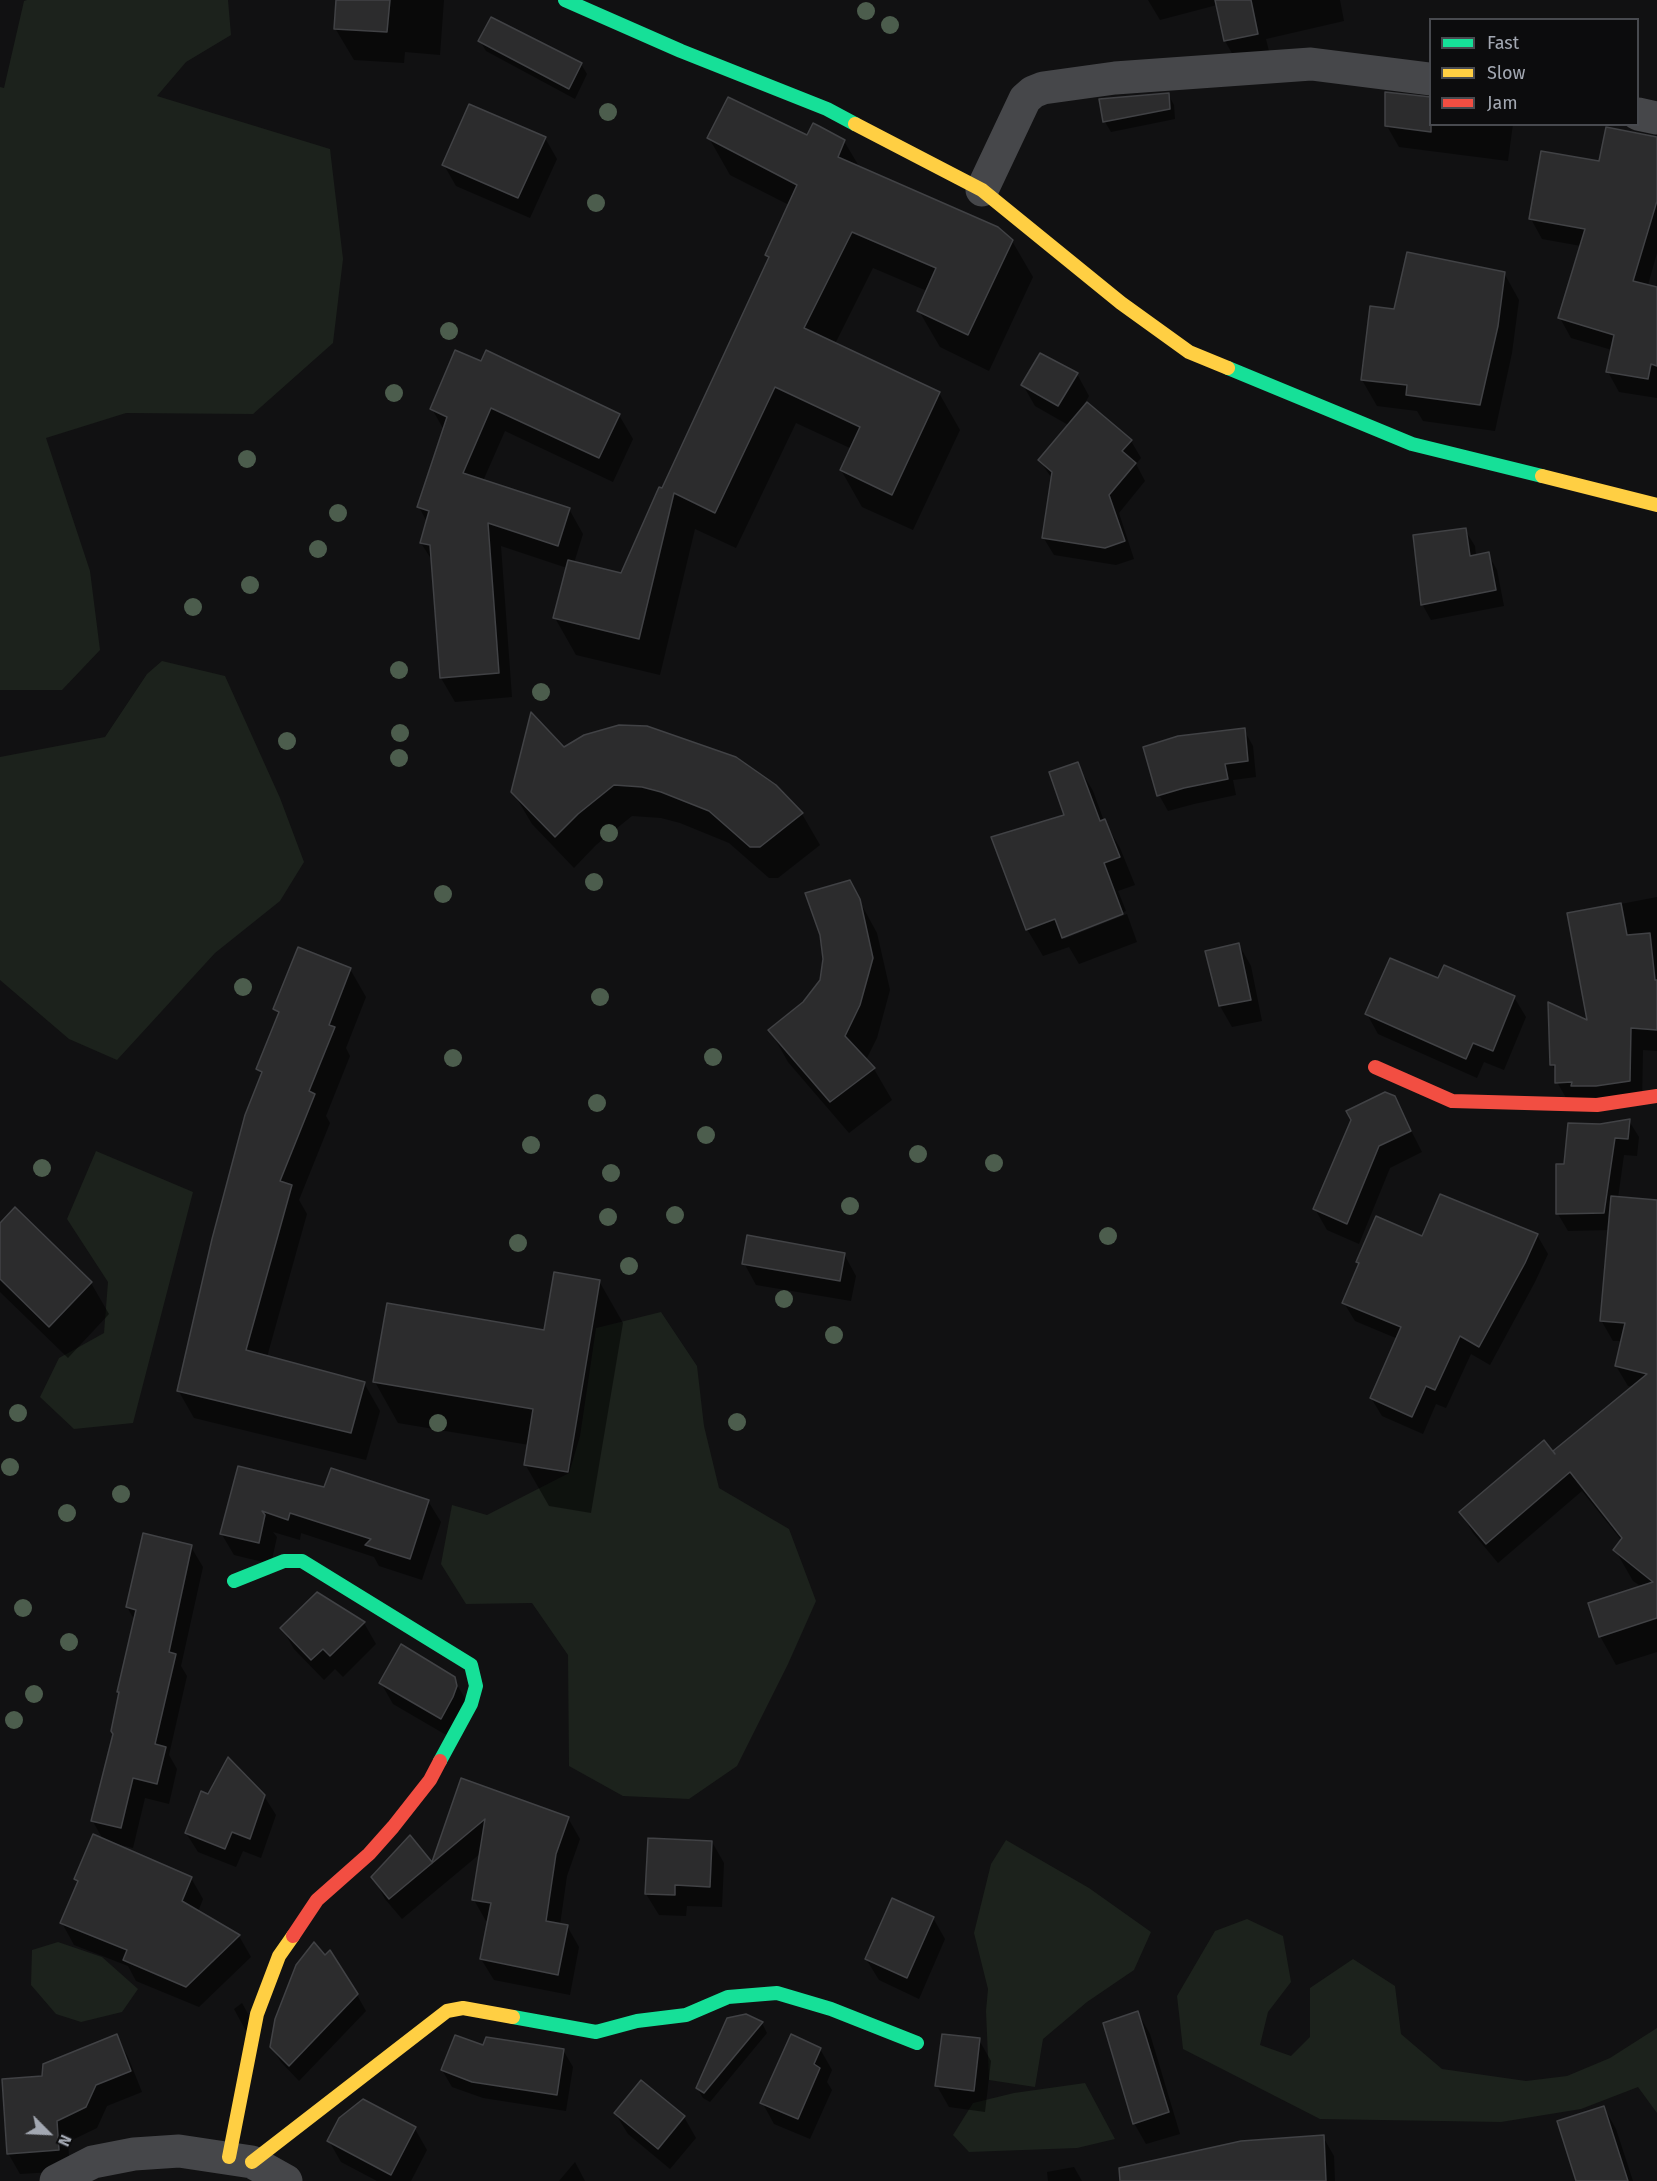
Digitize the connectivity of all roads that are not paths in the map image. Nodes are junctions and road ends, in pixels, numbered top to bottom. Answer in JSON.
{"nodes":[{"id":1,"x":564,"y":0,"type":"edge"},
{"id":2,"x":1429,"y":79,"type":"edge"},
{"id":3,"x":1639,"y":114,"type":"edge"},
{"id":4,"x":1657,"y":118,"type":"edge"},
{"id":5,"x":982,"y":190,"type":"junction"},
{"id":6,"x":1657,"y":505,"type":"edge"},
{"id":7,"x":1375,"y":1067,"type":"dead end"},
{"id":8,"x":1657,"y":1096,"type":"edge"},
{"id":9,"x":234,"y":1581,"type":"dead end"},
{"id":10,"x":917,"y":2043,"type":"dead end"},
{"id":11,"x":240,"y":2159,"type":"junction"},
{"id":12,"x":56,"y":2181,"type":"edge"},
{"id":13,"x":286,"y":2181,"type":"edge"}],
"edges":[{"from":1,"to":5,"type":"street"},
{"from":2,"to":5,"type":"street"},
{"from":3,"to":4,"type":"street"},
{"from":5,"to":6,"type":"street"},
{"from":7,"to":8,"type":"street"},
{"from":9,"to":11,"type":"street"},
{"from":10,"to":11,"type":"street"},
{"from":11,"to":12,"type":"street"},
{"from":11,"to":13,"type":"street"}]}
